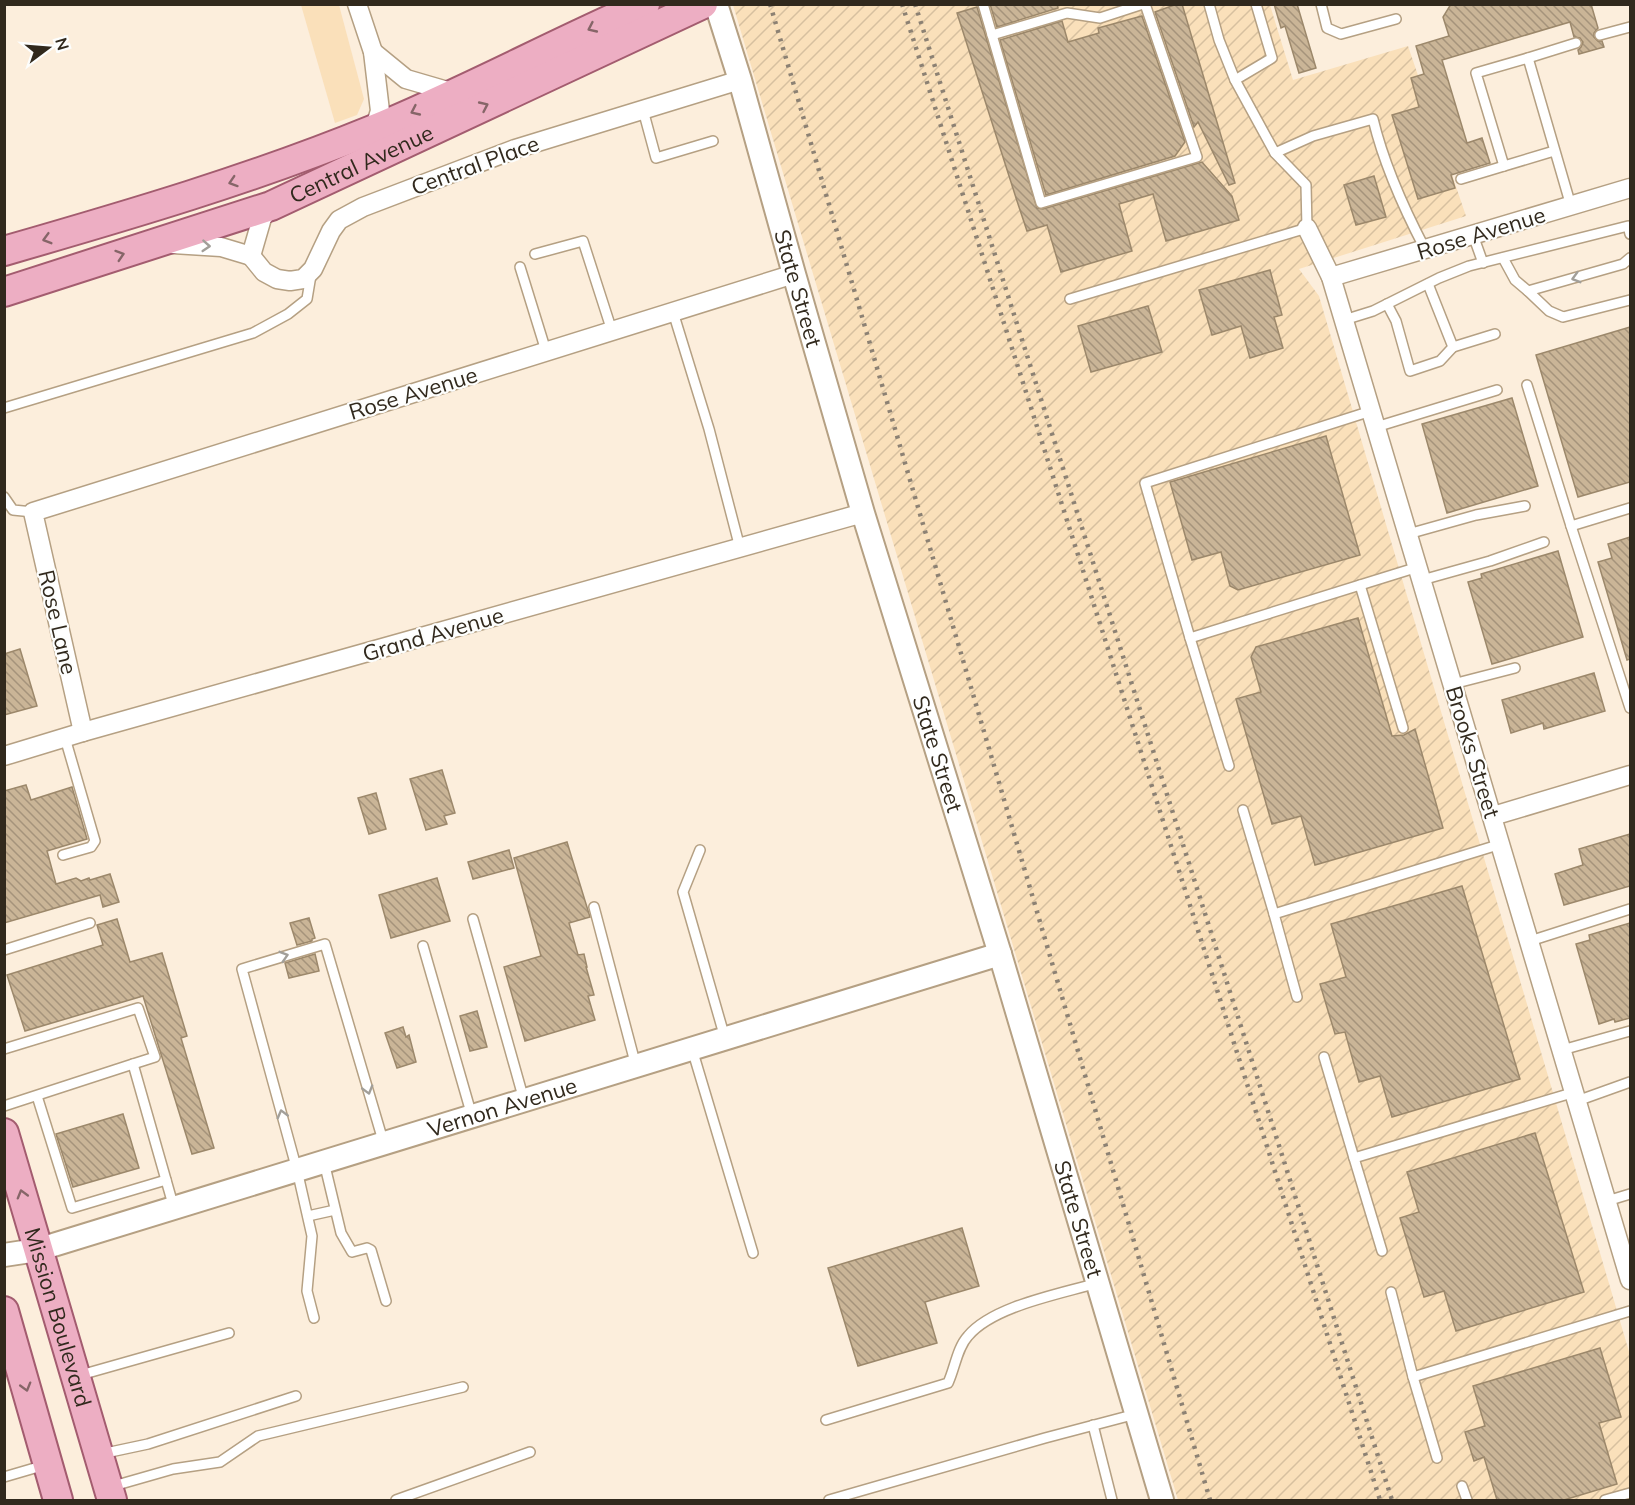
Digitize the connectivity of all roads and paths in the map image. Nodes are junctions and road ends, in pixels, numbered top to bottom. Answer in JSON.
{"nodes":[{"id":1,"x":703,"y":4,"type":"edge"},
{"id":2,"x":716,"y":4,"type":"edge"},
{"id":3,"x":983,"y":4,"type":"edge"},
{"id":4,"x":1144,"y":4,"type":"edge"},
{"id":5,"x":1209,"y":4,"type":"edge"},
{"id":6,"x":1256,"y":4,"type":"edge"},
{"id":7,"x":1321,"y":4,"type":"edge"},
{"id":8,"x":362,"y":6,"type":"edge"},
{"id":9,"x":656,"y":12,"type":"edge"},
{"id":10,"x":1396,"y":19,"type":"dead end"},
{"id":11,"x":1630,"y":27,"type":"edge"},
{"id":12,"x":992,"y":35,"type":"junction"},
{"id":13,"x":1600,"y":35,"type":"dead end"},
{"id":14,"x":1576,"y":43,"type":"dead end"},
{"id":15,"x":373,"y":52,"type":"junction"},
{"id":16,"x":1528,"y":58,"type":"junction"},
{"id":17,"x":740,"y":80,"type":"junction"},
{"id":18,"x":1235,"y":80,"type":"junction"},
{"id":19,"x":454,"y":93,"type":"junction"},
{"id":20,"x":643,"y":110,"type":"junction"},
{"id":21,"x":374,"y":130,"type":"junction"},
{"id":22,"x":713,"y":141,"type":"dead end"},
{"id":23,"x":1554,"y":151,"type":"junction"},
{"id":24,"x":1275,"y":153,"type":"junction"},
{"id":25,"x":1504,"y":166,"type":"junction"},
{"id":26,"x":1461,"y":179,"type":"dead end"},
{"id":27,"x":1630,"y":188,"type":"edge"},
{"id":28,"x":271,"y":206,"type":"junction"},
{"id":29,"x":1571,"y":206,"type":"junction"},
{"id":30,"x":1307,"y":228,"type":"junction"},
{"id":31,"x":1630,"y":228,"type":"edge"},
{"id":32,"x":1473,"y":235,"type":"junction"},
{"id":33,"x":160,"y":243,"type":"junction"},
{"id":34,"x":1425,"y":249,"type":"junction"},
{"id":35,"x":4,"y":251,"type":"edge"},
{"id":36,"x":535,"y":254,"type":"dead end"},
{"id":37,"x":251,"y":256,"type":"junction"},
{"id":38,"x":1503,"y":258,"type":"junction"},
{"id":39,"x":1630,"y":258,"type":"edge"},
{"id":40,"x":1483,"y":263,"type":"junction"},
{"id":41,"x":520,"y":267,"type":"dead end"},
{"id":42,"x":311,"y":271,"type":"junction"},
{"id":43,"x":794,"y":274,"type":"junction"},
{"id":44,"x":1331,"y":277,"type":"junction"},
{"id":45,"x":1428,"y":284,"type":"junction"},
{"id":46,"x":1528,"y":291,"type":"junction"},
{"id":47,"x":4,"y":292,"type":"edge"},
{"id":48,"x":1070,"y":299,"type":"dead end"},
{"id":49,"x":1630,"y":300,"type":"edge"},
{"id":50,"x":1387,"y":304,"type":"junction"},
{"id":51,"x":673,"y":312,"type":"junction"},
{"id":52,"x":1344,"y":320,"type":"junction"},
{"id":53,"x":612,"y":331,"type":"junction"},
{"id":54,"x":1496,"y":334,"type":"dead end"},
{"id":55,"x":1454,"y":347,"type":"junction"},
{"id":56,"x":546,"y":351,"type":"junction"},
{"id":57,"x":1527,"y":385,"type":"dead end"},
{"id":58,"x":1497,"y":390,"type":"dead end"},
{"id":59,"x":4,"y":408,"type":"edge"},
{"id":60,"x":1373,"y":419,"type":"junction"},
{"id":61,"x":4,"y":497,"type":"edge"},
{"id":62,"x":1525,"y":506,"type":"dead end"},
{"id":63,"x":1630,"y":508,"type":"edge"},
{"id":64,"x":33,"y":512,"type":"junction"},
{"id":65,"x":863,"y":513,"type":"junction"},
{"id":66,"x":1571,"y":526,"type":"junction"},
{"id":67,"x":1408,"y":534,"type":"junction"},
{"id":68,"x":1545,"y":542,"type":"dead end"},
{"id":69,"x":740,"y":548,"type":"junction"},
{"id":70,"x":1420,"y":574,"type":"junction"},
{"id":71,"x":1360,"y":585,"type":"junction"},
{"id":72,"x":1190,"y":638,"type":"junction"},
{"id":73,"x":1515,"y":668,"type":"dead end"},
{"id":74,"x":1453,"y":684,"type":"junction"},
{"id":75,"x":1630,"y":708,"type":"edge"},
{"id":76,"x":1403,"y":728,"type":"dead end"},
{"id":77,"x":83,"y":732,"type":"junction"},
{"id":78,"x":65,"y":738,"type":"junction"},
{"id":79,"x":4,"y":756,"type":"edge"},
{"id":80,"x":1229,"y":766,"type":"dead end"},
{"id":81,"x":1630,"y":775,"type":"edge"},
{"id":82,"x":1243,"y":810,"type":"dead end"},
{"id":83,"x":1493,"y":816,"type":"junction"},
{"id":84,"x":1501,"y":844,"type":"junction"},
{"id":85,"x":700,"y":850,"type":"dead end"},
{"id":86,"x":63,"y":855,"type":"dead end"},
{"id":87,"x":594,"y":907,"type":"dead end"},
{"id":88,"x":1630,"y":909,"type":"edge"},
{"id":89,"x":1274,"y":914,"type":"junction"},
{"id":90,"x":473,"y":919,"type":"dead end"},
{"id":91,"x":90,"y":922,"type":"dead end"},
{"id":92,"x":1530,"y":941,"type":"junction"},
{"id":93,"x":423,"y":946,"type":"dead end"},
{"id":94,"x":4,"y":950,"type":"edge"},
{"id":95,"x":1000,"y":954,"type":"junction"},
{"id":96,"x":1297,"y":997,"type":"dead end"},
{"id":97,"x":1630,"y":1031,"type":"edge"},
{"id":98,"x":725,"y":1038,"type":"junction"},
{"id":99,"x":4,"y":1049,"type":"edge"},
{"id":100,"x":692,"y":1049,"type":"junction"},
{"id":101,"x":1562,"y":1050,"type":"junction"},
{"id":102,"x":1324,"y":1057,"type":"dead end"},
{"id":103,"x":133,"y":1064,"type":"junction"},
{"id":104,"x":636,"y":1066,"type":"junction"},
{"id":105,"x":1630,"y":1082,"type":"edge"},
{"id":106,"x":37,"y":1096,"type":"junction"},
{"id":107,"x":1576,"y":1097,"type":"junction"},
{"id":108,"x":524,"y":1100,"type":"junction"},
{"id":109,"x":4,"y":1107,"type":"edge"},
{"id":110,"x":472,"y":1116,"type":"junction"},
{"id":111,"x":4,"y":1133,"type":"edge"},
{"id":112,"x":384,"y":1144,"type":"junction"},
{"id":113,"x":1353,"y":1158,"type":"junction"},
{"id":114,"x":324,"y":1162,"type":"junction"},
{"id":115,"x":297,"y":1170,"type":"junction"},
{"id":116,"x":166,"y":1180,"type":"junction"},
{"id":117,"x":1630,"y":1194,"type":"edge"},
{"id":118,"x":1607,"y":1201,"type":"junction"},
{"id":119,"x":174,"y":1208,"type":"junction"},
{"id":120,"x":335,"y":1210,"type":"junction"},
{"id":121,"x":308,"y":1216,"type":"junction"},
{"id":122,"x":38,"y":1250,"type":"junction"},
{"id":123,"x":1382,"y":1251,"type":"dead end"},
{"id":124,"x":753,"y":1253,"type":"dead end"},
{"id":125,"x":4,"y":1255,"type":"edge"},
{"id":126,"x":1630,"y":1280,"type":"edge"},
{"id":127,"x":1097,"y":1283,"type":"junction"},
{"id":128,"x":1391,"y":1292,"type":"dead end"},
{"id":129,"x":386,"y":1301,"type":"dead end"},
{"id":130,"x":4,"y":1311,"type":"edge"},
{"id":131,"x":1630,"y":1311,"type":"edge"},
{"id":132,"x":314,"y":1318,"type":"dead end"},
{"id":133,"x":229,"y":1333,"type":"dead end"},
{"id":134,"x":9,"y":1347,"type":"edge"},
{"id":135,"x":75,"y":1377,"type":"junction"},
{"id":136,"x":1413,"y":1377,"type":"junction"},
{"id":137,"x":463,"y":1387,"type":"dead end"},
{"id":138,"x":296,"y":1396,"type":"dead end"},
{"id":139,"x":1136,"y":1414,"type":"junction"},
{"id":140,"x":826,"y":1420,"type":"dead end"},
{"id":141,"x":1093,"y":1425,"type":"junction"},
{"id":142,"x":530,"y":1452,"type":"dead end"},
{"id":143,"x":98,"y":1455,"type":"junction"},
{"id":144,"x":1437,"y":1458,"type":"dead end"},
{"id":145,"x":48,"y":1464,"type":"junction"},
{"id":146,"x":4,"y":1478,"type":"edge"},
{"id":147,"x":1462,"y":1486,"type":"dead end"},
{"id":148,"x":1630,"y":1493,"type":"edge"},
{"id":149,"x":110,"y":1494,"type":"edge"},
{"id":150,"x":847,"y":1498,"type":"edge"},
{"id":151,"x":58,"y":1500,"type":"edge"},
{"id":152,"x":396,"y":1500,"type":"edge"},
{"id":153,"x":829,"y":1500,"type":"edge"},
{"id":154,"x":1112,"y":1500,"type":"edge"},
{"id":155,"x":1162,"y":1500,"type":"edge"},
{"id":156,"x":1467,"y":1500,"type":"edge"},
{"id":157,"x":1605,"y":1500,"type":"edge"}],
"edges":[{"from":1,"to":9,"type":"main road","name":"Central Avenue"},
{"from":2,"to":17,"type":"street","name":"State Street"},
{"from":3,"to":12,"type":"lane"},
{"from":4,"to":12,"type":"lane"},
{"from":4,"to":12,"type":"lane"},
{"from":5,"to":18,"type":"lane"},
{"from":6,"to":18,"type":"lane"},
{"from":7,"to":10,"type":"lane"},
{"from":8,"to":15,"type":"street"},
{"from":9,"to":19,"type":"main road","name":"Central Avenue","one_way":true},
{"from":28,"to":9,"type":"main road","name":"Central Avenue","one_way":true},
{"from":11,"to":13,"type":"lane"},
{"from":14,"to":16,"type":"lane"},
{"from":15,"to":19,"type":"street"},
{"from":15,"to":21,"type":"street"},
{"from":16,"to":23,"type":"lane"},
{"from":16,"to":25,"type":"lane"},
{"from":17,"to":20,"type":"street","name":"Central Place"},
{"from":17,"to":43,"type":"street","name":"State Street"},
{"from":18,"to":24,"type":"lane"},
{"from":19,"to":21,"type":"main road","name":"Central Avenue","one_way":true},
{"from":20,"to":22,"type":"lane"},
{"from":20,"to":42,"type":"street","name":"Central Place"},
{"from":21,"to":35,"type":"main road","name":"Central Avenue","one_way":true},
{"from":23,"to":25,"type":"lane"},
{"from":23,"to":29,"type":"lane"},
{"from":24,"to":30,"type":"lane"},
{"from":24,"to":34,"type":"lane"},
{"from":25,"to":26,"type":"lane"},
{"from":27,"to":29,"type":"street","name":"Rose Avenue"},
{"from":28,"to":33,"type":"main road","name":"Central Avenue"},
{"from":28,"to":37,"type":"street"},
{"from":29,"to":32,"type":"street","name":"Rose Avenue"},
{"from":30,"to":44,"type":"street","name":"Brooks Street"},
{"from":30,"to":48,"type":"lane"},
{"from":31,"to":38,"type":"lane"},
{"from":32,"to":34,"type":"street","name":"Rose Avenue"},
{"from":32,"to":40,"type":"lane"},
{"from":33,"to":37,"type":"street","one_way":true},
{"from":47,"to":33,"type":"main road","name":"Central Avenue","one_way":true},
{"from":34,"to":44,"type":"street","name":"Rose Avenue"},
{"from":36,"to":53,"type":"lane"},
{"from":37,"to":42,"type":"street"},
{"from":38,"to":40,"type":"lane"},
{"from":38,"to":46,"type":"lane"},
{"from":39,"to":46,"type":"lane","one_way":true},
{"from":40,"to":45,"type":"lane"},
{"from":41,"to":56,"type":"lane"},
{"from":42,"to":59,"type":"lane"},
{"from":43,"to":51,"type":"street","name":"Rose Avenue"},
{"from":43,"to":65,"type":"street","name":"State Street"},
{"from":44,"to":52,"type":"street","name":"Brooks Street"},
{"from":45,"to":50,"type":"lane"},
{"from":45,"to":55,"type":"lane"},
{"from":46,"to":49,"type":"lane"},
{"from":50,"to":52,"type":"lane"},
{"from":50,"to":55,"type":"lane"},
{"from":51,"to":53,"type":"street","name":"Rose Avenue"},
{"from":51,"to":69,"type":"lane"},
{"from":52,"to":60,"type":"street","name":"Brooks Street"},
{"from":53,"to":56,"type":"street","name":"Rose Avenue"},
{"from":54,"to":55,"type":"lane"},
{"from":56,"to":64,"type":"street","name":"Rose Avenue"},
{"from":57,"to":66,"type":"lane"},
{"from":58,"to":60,"type":"lane"},
{"from":60,"to":67,"type":"street","name":"Brooks Street"},
{"from":60,"to":72,"type":"lane"},
{"from":61,"to":64,"type":"lane"},
{"from":62,"to":67,"type":"lane"},
{"from":63,"to":66,"type":"lane"},
{"from":64,"to":77,"type":"street","name":"Rose Lane"},
{"from":65,"to":69,"type":"street","name":"Grand Avenue"},
{"from":65,"to":95,"type":"street","name":"State Street"},
{"from":66,"to":75,"type":"lane"},
{"from":67,"to":70,"type":"street","name":"Brooks Street"},
{"from":68,"to":70,"type":"lane"},
{"from":69,"to":77,"type":"street","name":"Grand Avenue"},
{"from":70,"to":71,"type":"lane"},
{"from":70,"to":74,"type":"street","name":"Brooks Street"},
{"from":71,"to":72,"type":"lane"},
{"from":71,"to":76,"type":"lane"},
{"from":72,"to":80,"type":"lane"},
{"from":73,"to":74,"type":"lane"},
{"from":74,"to":83,"type":"street","name":"Brooks Street"},
{"from":77,"to":78,"type":"street","name":"Grand Avenue"},
{"from":78,"to":79,"type":"street","name":"Grand Avenue"},
{"from":78,"to":86,"type":"lane"},
{"from":81,"to":83,"type":"street"},
{"from":82,"to":89,"type":"lane"},
{"from":83,"to":84,"type":"street","name":"Brooks Street"},
{"from":84,"to":89,"type":"lane"},
{"from":84,"to":92,"type":"street","name":"Brooks Street"},
{"from":85,"to":98,"type":"lane"},
{"from":87,"to":104,"type":"lane"},
{"from":88,"to":92,"type":"lane"},
{"from":89,"to":96,"type":"lane"},
{"from":90,"to":108,"type":"lane"},
{"from":91,"to":94,"type":"lane"},
{"from":92,"to":101,"type":"street","name":"Brooks Street"},
{"from":93,"to":110,"type":"lane"},
{"from":95,"to":98,"type":"street","name":"Vernon Avenue"},
{"from":95,"to":127,"type":"street","name":"State Street"},
{"from":97,"to":101,"type":"lane"},
{"from":98,"to":100,"type":"street","name":"Vernon Avenue"},
{"from":99,"to":103,"type":"lane"},
{"from":100,"to":104,"type":"street","name":"Vernon Avenue"},
{"from":100,"to":124,"type":"lane"},
{"from":101,"to":107,"type":"street","name":"Brooks Street"},
{"from":102,"to":113,"type":"lane"},
{"from":103,"to":106,"type":"lane"},
{"from":103,"to":116,"type":"lane"},
{"from":104,"to":108,"type":"street","name":"Vernon Avenue"},
{"from":105,"to":107,"type":"lane"},
{"from":106,"to":109,"type":"lane"},
{"from":106,"to":116,"type":"lane"},
{"from":107,"to":113,"type":"lane"},
{"from":107,"to":118,"type":"street","name":"Brooks Street"},
{"from":108,"to":110,"type":"street","name":"Vernon Avenue"},
{"from":110,"to":112,"type":"street","name":"Vernon Avenue"},
{"from":122,"to":111,"type":"main road","name":"Mission Boulevard","one_way":true},
{"from":112,"to":114,"type":"street","name":"Vernon Avenue"},
{"from":115,"to":112,"type":"lane","one_way":true},
{"from":113,"to":123,"type":"lane"},
{"from":114,"to":115,"type":"street","name":"Vernon Avenue"},
{"from":114,"to":120,"type":"lane"},
{"from":115,"to":119,"type":"street","name":"Vernon Avenue"},
{"from":115,"to":121,"type":"lane"},
{"from":116,"to":119,"type":"lane"},
{"from":117,"to":118,"type":"lane"},
{"from":118,"to":126,"type":"street","name":"Brooks Street"},
{"from":119,"to":122,"type":"street","name":"Vernon Avenue"},
{"from":120,"to":121,"type":"lane"},
{"from":120,"to":129,"type":"lane"},
{"from":121,"to":132,"type":"lane"},
{"from":122,"to":125,"type":"street","name":"Vernon Avenue"},
{"from":122,"to":135,"type":"main road","name":"Mission Boulevard"},
{"from":127,"to":139,"type":"street","name":"State Street"},
{"from":127,"to":140,"type":"lane"},
{"from":128,"to":136,"type":"lane"},
{"from":130,"to":134,"type":"main road"},
{"from":131,"to":136,"type":"lane"},
{"from":133,"to":135,"type":"lane"},
{"from":134,"to":145,"type":"main road","one_way":true},
{"from":135,"to":143,"type":"main road","name":"Mission Boulevard"},
{"from":136,"to":144,"type":"lane"},
{"from":137,"to":149,"type":"lane"},
{"from":138,"to":143,"type":"lane"},
{"from":139,"to":141,"type":"lane"},
{"from":139,"to":155,"type":"street","name":"State Street"},
{"from":141,"to":150,"type":"lane"},
{"from":141,"to":154,"type":"lane"},
{"from":142,"to":152,"type":"lane"},
{"from":143,"to":149,"type":"main road","name":"Mission Boulevard"},
{"from":145,"to":146,"type":"lane"},
{"from":145,"to":151,"type":"main road"},
{"from":147,"to":156,"type":"lane"},
{"from":148,"to":157,"type":"lane"},
{"from":150,"to":153,"type":"lane"}]}
